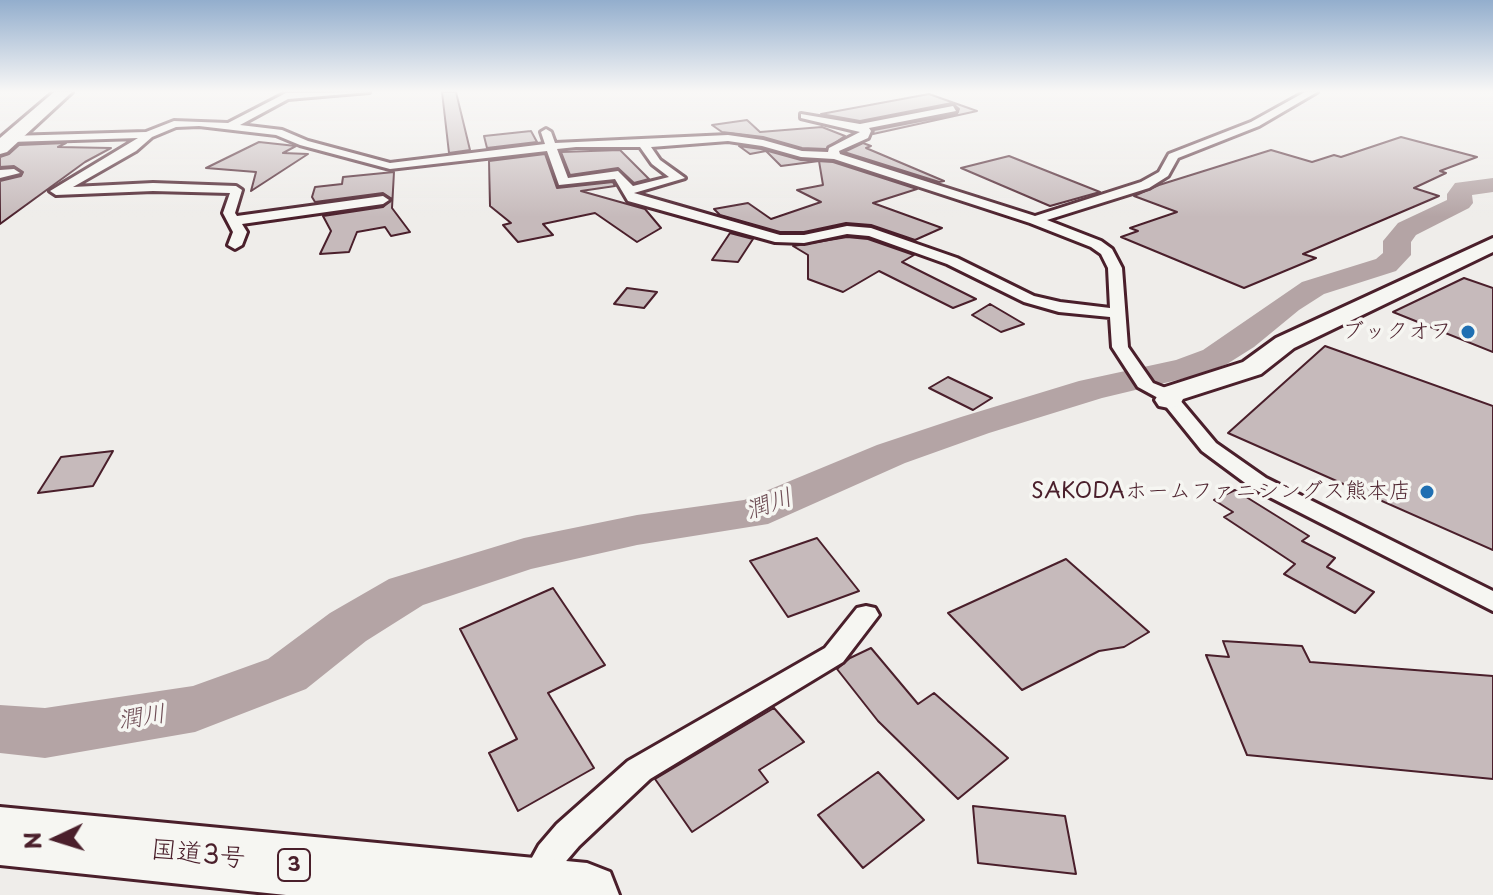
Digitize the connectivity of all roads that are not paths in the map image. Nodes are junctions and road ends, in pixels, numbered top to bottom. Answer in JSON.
{"nodes":[{"id":1,"x":151,"y":134,"type":"edge"},
{"id":2,"x":282,"y":134,"type":"edge"},
{"id":3,"x":547,"y":134,"type":"edge"},
{"id":4,"x":865,"y":134,"type":"edge"},
{"id":5,"x":1230,"y":134,"type":"edge"},
{"id":6,"x":148,"y":135,"type":"junction"},
{"id":7,"x":5,"y":144,"type":"edge"},
{"id":8,"x":643,"y":144,"type":"junction"},
{"id":9,"x":551,"y":148,"type":"junction"},
{"id":10,"x":835,"y":156,"type":"junction"},
{"id":11,"x":14,"y":173,"type":"dead end"},
{"id":12,"x":0,"y":174,"type":"edge"},
{"id":13,"x":630,"y":190,"type":"junction"},
{"id":14,"x":383,"y":200,"type":"dead end"},
{"id":15,"x":1035,"y":220,"type":"junction"},
{"id":16,"x":232,"y":221,"type":"junction"},
{"id":17,"x":1493,"y":244,"type":"edge"},
{"id":18,"x":235,"y":245,"type":"dead end"},
{"id":19,"x":1116,"y":313,"type":"junction"},
{"id":20,"x":1170,"y":398,"type":"junction"},
{"id":21,"x":1493,"y":602,"type":"edge"},
{"id":22,"x":866,"y":615,"type":"dead end"},
{"id":23,"x":0,"y":836,"type":"edge"},
{"id":24,"x":559,"y":892,"type":"edge"}],
"edges":[{"from":1,"to":6,"type":"street"},
{"from":2,"to":9,"type":"street"},
{"from":3,"to":9,"type":"street"},
{"from":4,"to":10,"type":"street"},
{"from":5,"to":15,"type":"street"},
{"from":6,"to":7,"type":"street"},
{"from":6,"to":16,"type":"street"},
{"from":8,"to":9,"type":"street"},
{"from":8,"to":10,"type":"street"},
{"from":8,"to":13,"type":"street"},
{"from":9,"to":13,"type":"street"},
{"from":10,"to":15,"type":"street"},
{"from":11,"to":12,"type":"street"},
{"from":13,"to":19,"type":"street"},
{"from":14,"to":16,"type":"street"},
{"from":15,"to":19,"type":"street"},
{"from":16,"to":18,"type":"street"},
{"from":17,"to":20,"type":"street"},
{"from":19,"to":20,"type":"street"},
{"from":20,"to":21,"type":"street"},
{"from":22,"to":24,"type":"street"},
{"from":23,"to":24,"type":"highway","name":"国道3号","number":"3"}]}
